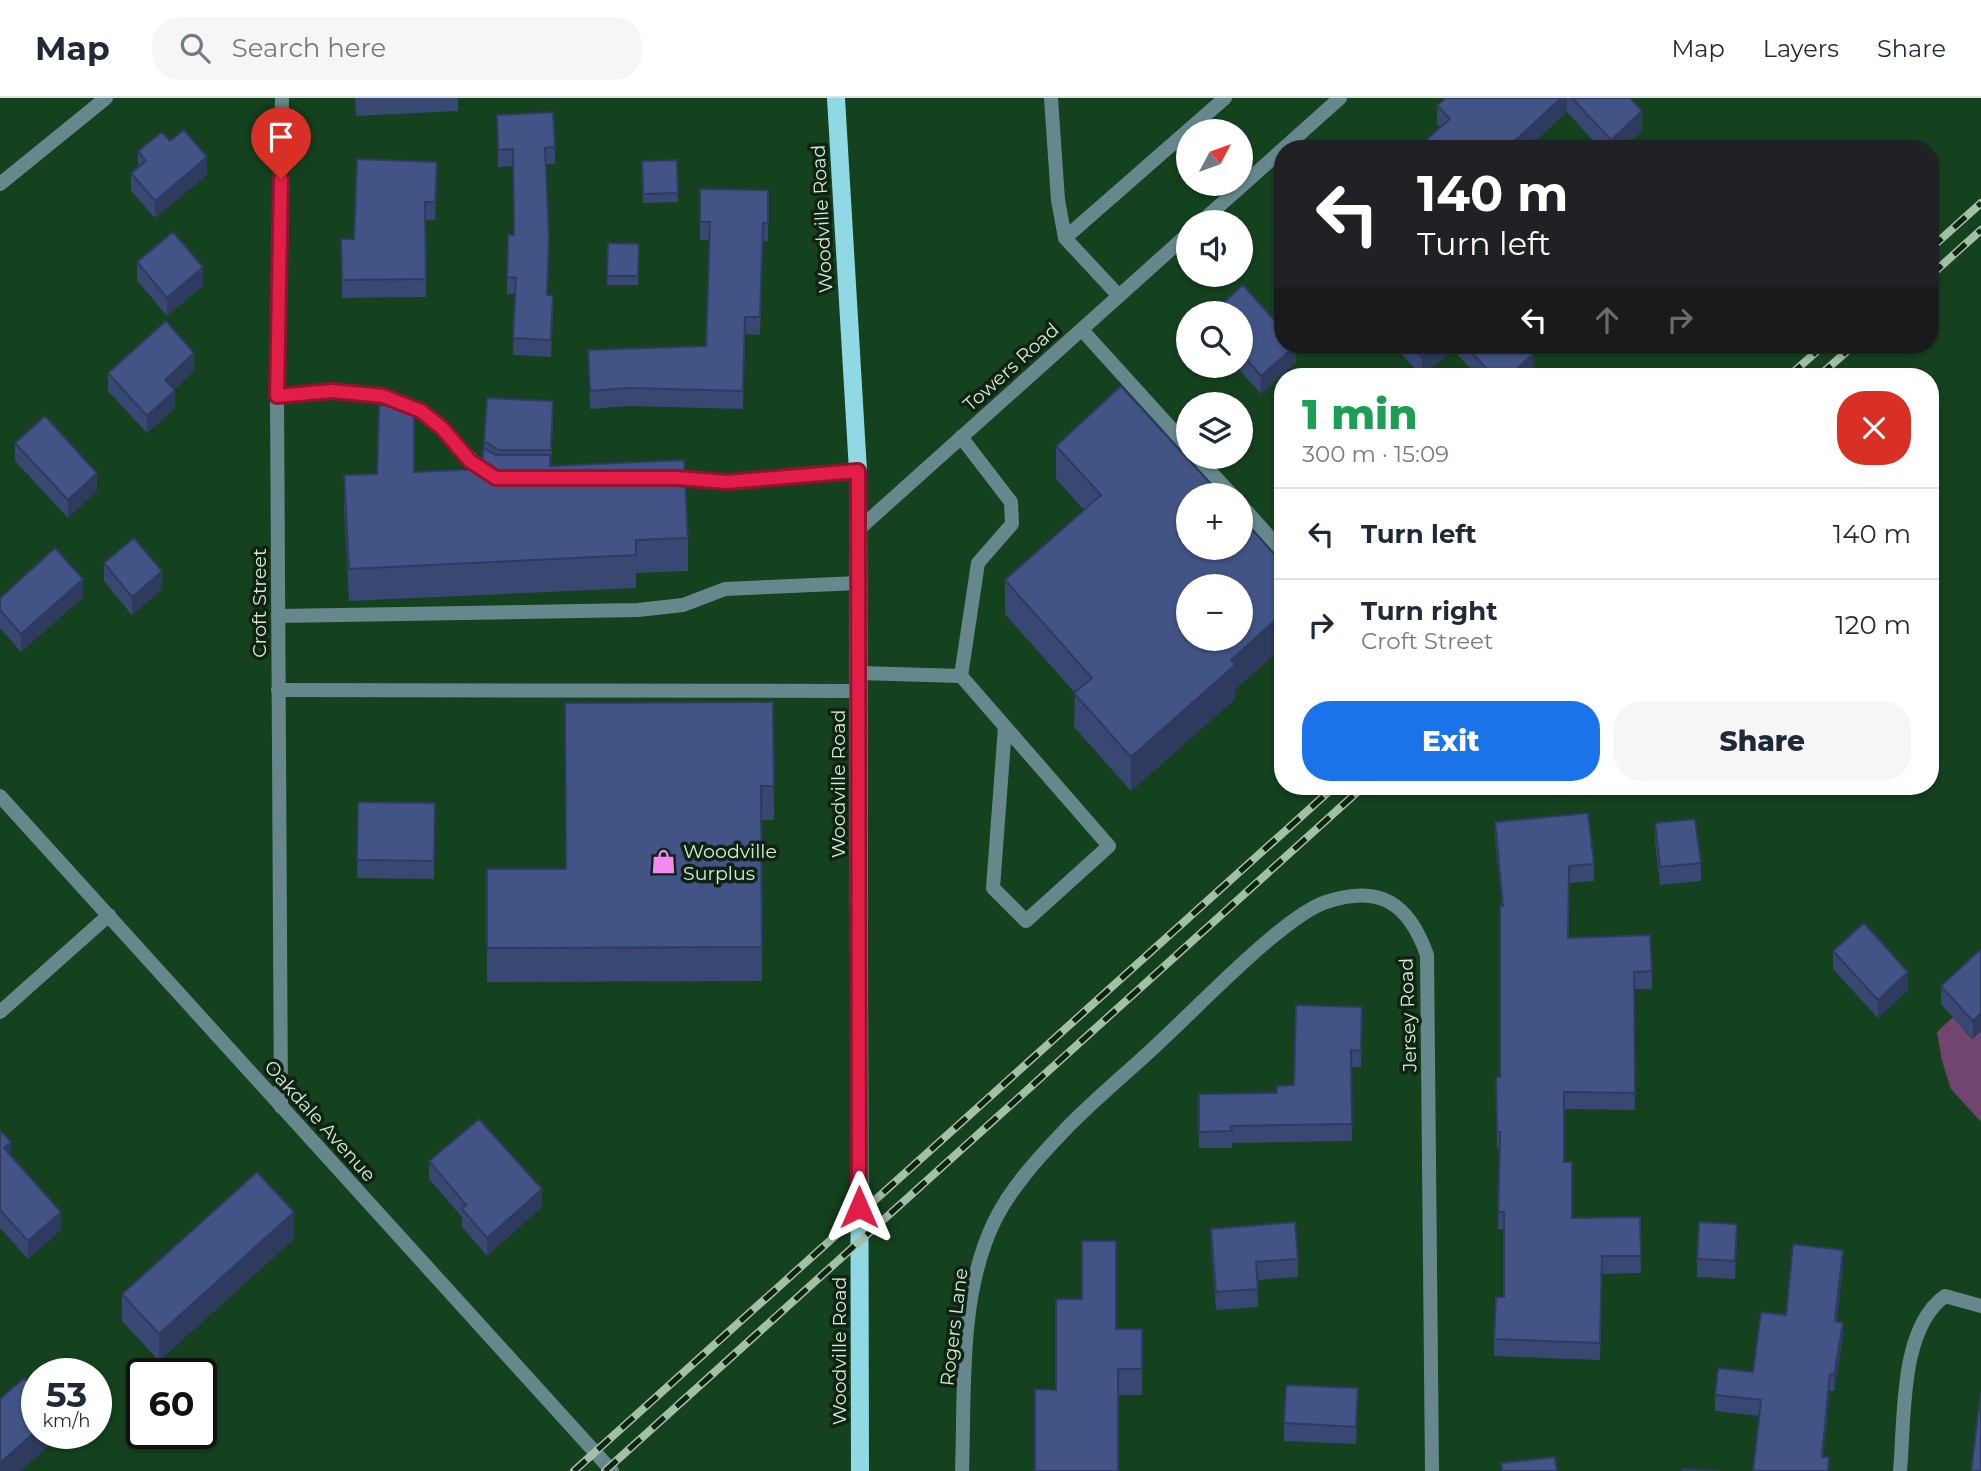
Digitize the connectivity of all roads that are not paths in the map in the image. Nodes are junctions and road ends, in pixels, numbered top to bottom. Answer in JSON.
{"nodes":[{"id":1,"x":106,"y":98,"type":"edge"},
{"id":2,"x":282,"y":98,"type":"edge"},
{"id":3,"x":836,"y":98,"type":"edge"},
{"id":4,"x":1051,"y":98,"type":"edge"},
{"id":5,"x":1225,"y":98,"type":"edge"},
{"id":6,"x":1340,"y":98,"type":"edge"},
{"id":7,"x":1293,"y":140,"type":"edge"},
{"id":8,"x":1274,"y":157,"type":"edge"},
{"id":9,"x":0,"y":184,"type":"edge"},
{"id":10,"x":1214,"y":210,"type":"edge"},
{"id":11,"x":1065,"y":238,"type":"junction"},
{"id":12,"x":1176,"y":245,"type":"edge"},
{"id":13,"x":1119,"y":296,"type":"junction"},
{"id":14,"x":1082,"y":330,"type":"junction"},
{"id":15,"x":277,"y":396,"type":"junction"},
{"id":16,"x":1176,"y":434,"type":"edge"},
{"id":17,"x":961,"y":437,"type":"junction"},
{"id":18,"x":1208,"y":469,"type":"edge"},
{"id":19,"x":858,"y":471,"type":"junction"},
{"id":20,"x":510,"y":478,"type":"edge"},
{"id":21,"x":652,"y":478,"type":"edge"},
{"id":22,"x":1220,"y":483,"type":"edge"},
{"id":23,"x":1253,"y":518,"type":"edge"},
{"id":24,"x":859,"y":529,"type":"junction"},
{"id":25,"x":1274,"y":542,"type":"edge"},
{"id":26,"x":859,"y":583,"type":"junction"},
{"id":27,"x":278,"y":616,"type":"junction"},
{"id":28,"x":961,"y":676,"type":"junction"},
{"id":29,"x":859,"y":682,"type":"junction"},
{"id":30,"x":278,"y":690,"type":"junction"},
{"id":31,"x":1005,"y":727,"type":"junction"},
{"id":32,"x":0,"y":796,"type":"edge"},
{"id":33,"x":109,"y":915,"type":"junction"},
{"id":34,"x":0,"y":1012,"type":"edge"},
{"id":35,"x":1126,"y":1074,"type":"joint"},
{"id":36,"x":281,"y":1107,"type":"junction"},
{"id":37,"x":1981,"y":1306,"type":"edge"},
{"id":38,"x":612,"y":1471,"type":"edge"},
{"id":39,"x":860,"y":1471,"type":"edge"},
{"id":40,"x":962,"y":1471,"type":"edge"},
{"id":41,"x":1432,"y":1471,"type":"edge"},
{"id":42,"x":1900,"y":1471,"type":"edge"}],
"edges":[{"from":1,"to":9,"type":"street"},
{"from":2,"to":15,"type":"street","name":"Croft Street"},
{"from":3,"to":19,"type":"main road","name":"Woodville Road"},
{"from":4,"to":11,"type":"street"},
{"from":5,"to":11,"type":"street"},
{"from":6,"to":7,"type":"street"},
{"from":8,"to":10,"type":"street"},
{"from":11,"to":13,"type":"street"},
{"from":12,"to":13,"type":"street","name":"Towers Road"},
{"from":13,"to":14,"type":"street","name":"Towers Road"},
{"from":14,"to":16,"type":"street"},
{"from":14,"to":17,"type":"street","name":"Towers Road"},
{"from":15,"to":20,"type":"street"},
{"from":15,"to":27,"type":"street","name":"Croft Street"},
{"from":17,"to":24,"type":"street","name":"Towers Road"},
{"from":17,"to":28,"type":"street"},
{"from":18,"to":22,"type":"street"},
{"from":19,"to":21,"type":"street"},
{"from":19,"to":24,"type":"main road","name":"Woodville Road"},
{"from":23,"to":25,"type":"street"},
{"from":24,"to":26,"type":"main road","name":"Woodville Road"},
{"from":26,"to":27,"type":"street"},
{"from":26,"to":29,"type":"main road","name":"Woodville Road"},
{"from":27,"to":30,"type":"street","name":"Croft Street"},
{"from":28,"to":29,"type":"street"},
{"from":28,"to":31,"type":"street"},
{"from":29,"to":30,"type":"street"},
{"from":29,"to":39,"type":"main road","name":"Woodville Road"},
{"from":30,"to":36,"type":"street","name":"Croft Street"},
{"from":31,"to":31,"type":"street"},
{"from":32,"to":33,"type":"street","name":"Oakdale Avenue"},
{"from":33,"to":34,"type":"street"},
{"from":33,"to":36,"type":"street","name":"Oakdale Avenue"},
{"from":35,"to":40,"type":"street","name":"Rogers Lane"},
{"from":35,"to":41,"type":"street","name":"Jersey Road"},
{"from":36,"to":38,"type":"street","name":"Oakdale Avenue"},
{"from":37,"to":42,"type":"street"}]}
